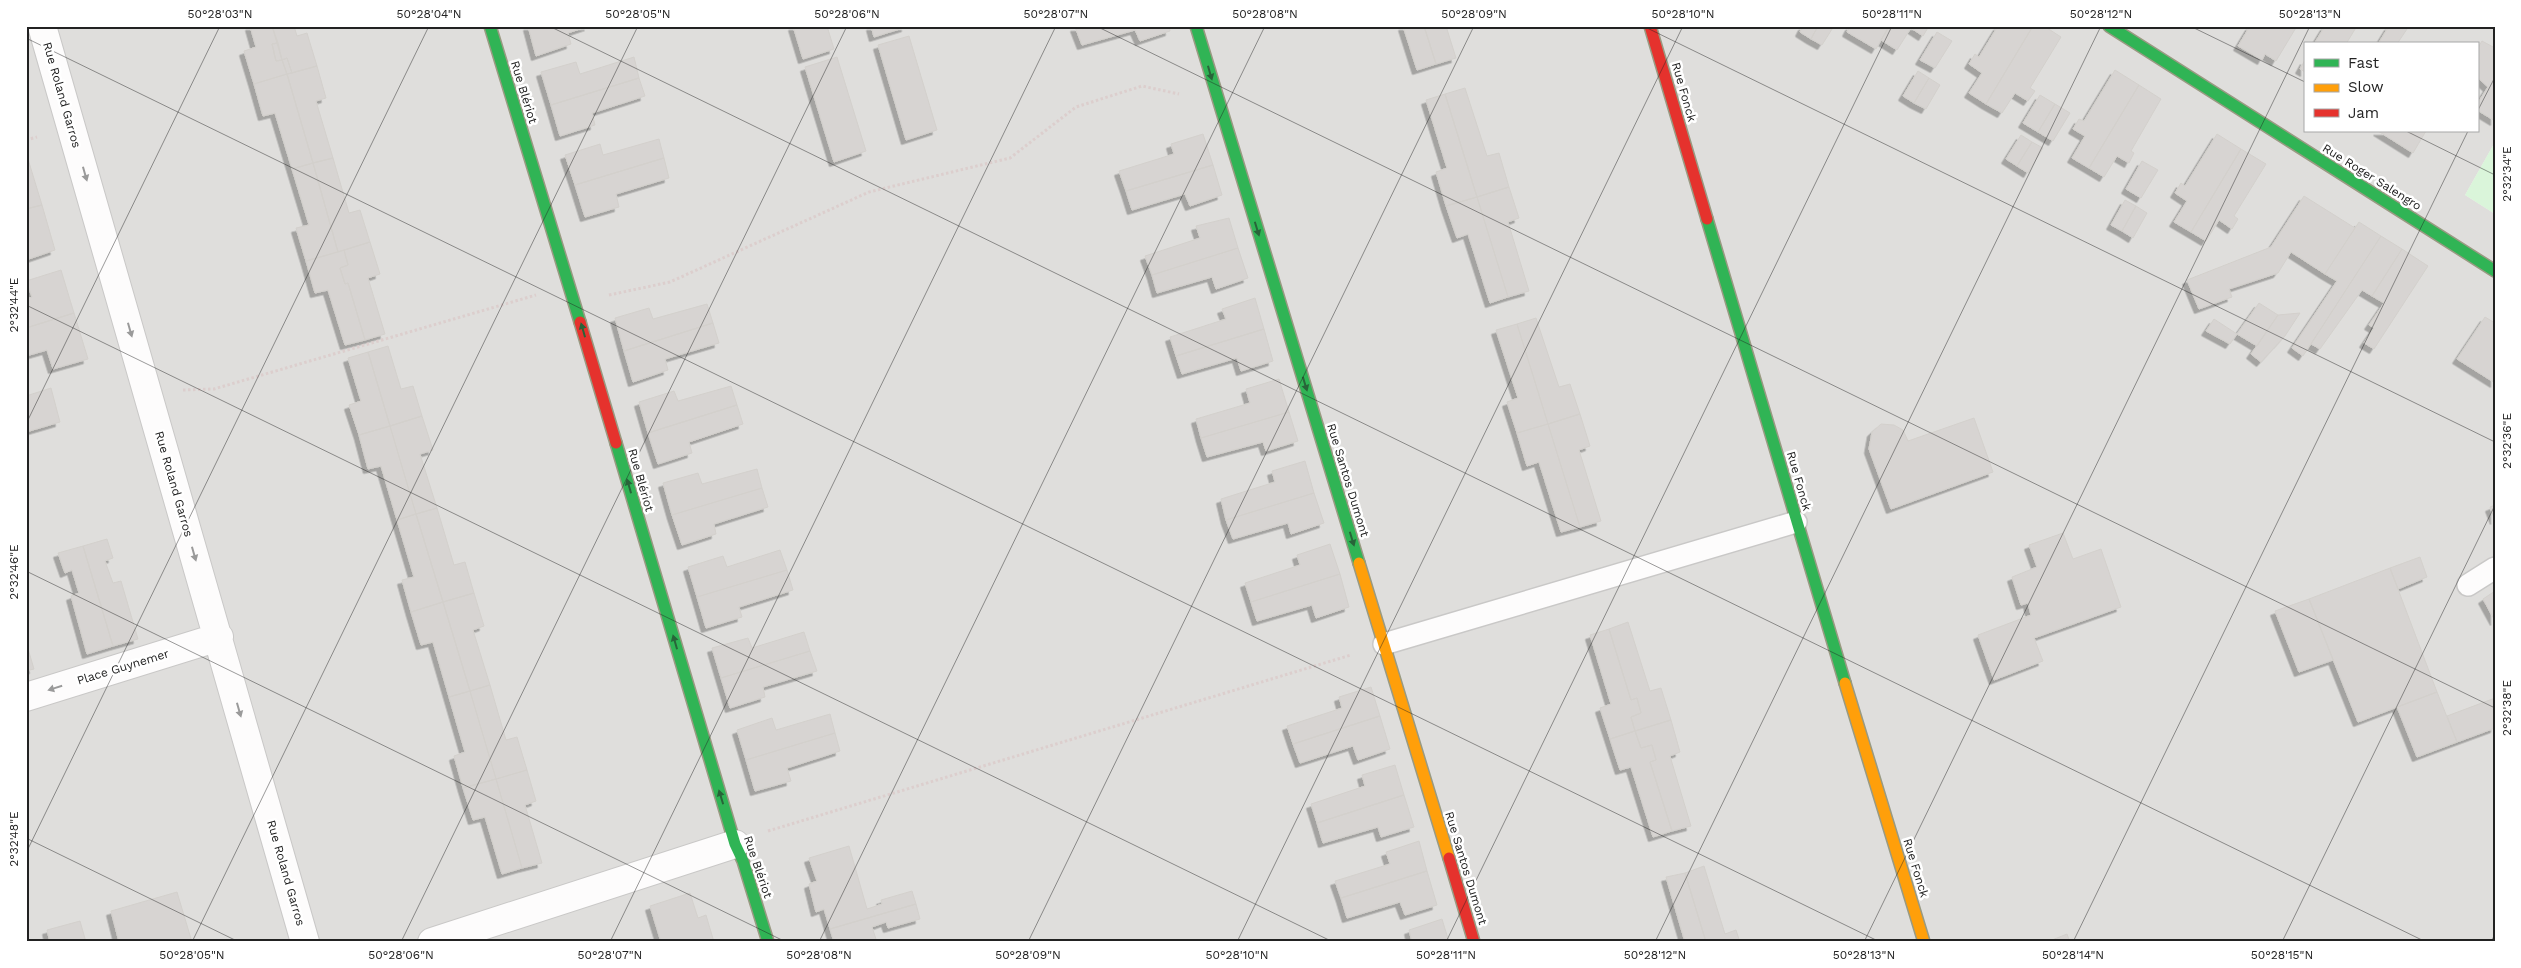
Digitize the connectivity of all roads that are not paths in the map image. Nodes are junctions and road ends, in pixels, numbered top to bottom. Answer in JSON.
{"nodes":[{"id":1,"x":42,"y":26,"type":"edge"},
{"id":2,"x":490,"y":26,"type":"edge"},
{"id":3,"x":1196,"y":26,"type":"edge"},
{"id":4,"x":1650,"y":26,"type":"edge"},
{"id":5,"x":2109,"y":26,"type":"edge"},
{"id":6,"x":2495,"y":271,"type":"edge"},
{"id":7,"x":1796,"y":522,"type":"junction"},
{"id":8,"x":2495,"y":568,"type":"edge"},
{"id":9,"x":2468,"y":585,"type":"dead end"},
{"id":10,"x":219,"y":637,"type":"junction"},
{"id":11,"x":1384,"y":644,"type":"junction"},
{"id":12,"x":26,"y":697,"type":"edge"},
{"id":13,"x":735,"y":844,"type":"junction"},
{"id":14,"x":306,"y":942,"type":"edge"},
{"id":15,"x":432,"y":942,"type":"edge"},
{"id":16,"x":768,"y":942,"type":"edge"},
{"id":17,"x":1474,"y":942,"type":"edge"},
{"id":18,"x":1924,"y":942,"type":"edge"}],
"edges":[{"from":1,"to":10,"type":"street","name":"Rue Roland Garros","one_way":true},
{"from":13,"to":2,"type":"street","name":"Rue Blériot","one_way":true},
{"from":3,"to":11,"type":"street","name":"Rue Santos Dumont","one_way":true},
{"from":4,"to":7,"type":"street","name":"Rue Fonck"},
{"from":5,"to":6,"type":"street","name":"Rue Roger Salengro"},
{"from":7,"to":11,"type":"lane"},
{"from":7,"to":18,"type":"street","name":"Rue Fonck"},
{"from":8,"to":9,"type":"lane"},
{"from":10,"to":12,"type":"street","name":"Place Guynemer","one_way":true},
{"from":10,"to":14,"type":"street","name":"Rue Roland Garros","one_way":true},
{"from":11,"to":17,"type":"street","name":"Rue Santos Dumont"},
{"from":13,"to":15,"type":"street"},
{"from":13,"to":16,"type":"street","name":"Rue Blériot"}]}
